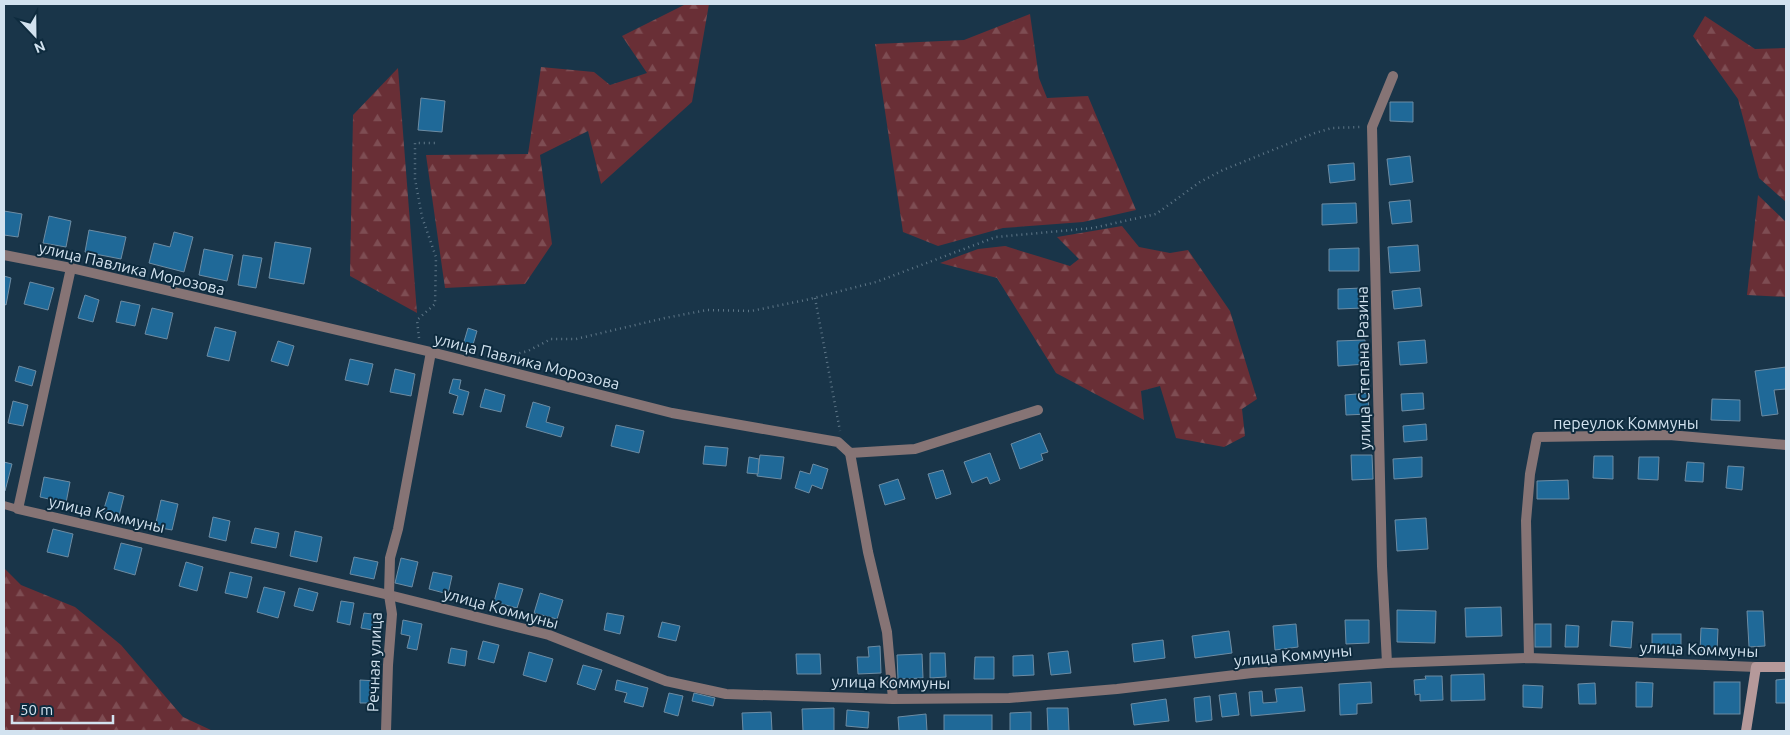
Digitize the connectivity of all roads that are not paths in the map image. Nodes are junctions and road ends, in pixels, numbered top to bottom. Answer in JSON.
{"nodes":[{"id":1,"x":1393,"y":76,"type":"dead end"},
{"id":2,"x":4,"y":255,"type":"edge"},
{"id":3,"x":71,"y":268,"type":"junction"},
{"id":4,"x":431,"y":352,"type":"junction"},
{"id":5,"x":1038,"y":410,"type":"dead end"},
{"id":6,"x":1786,"y":445,"type":"edge"},
{"id":7,"x":850,"y":453,"type":"junction"},
{"id":8,"x":4,"y":505,"type":"edge"},
{"id":9,"x":18,"y":509,"type":"junction"},
{"id":10,"x":390,"y":595,"type":"junction"},
{"id":11,"x":1529,"y":658,"type":"junction"},
{"id":12,"x":1387,"y":663,"type":"junction"},
{"id":13,"x":1756,"y":667,"type":"junction"},
{"id":14,"x":1786,"y":667,"type":"edge"},
{"id":15,"x":893,"y":699,"type":"junction"},
{"id":16,"x":386,"y":731,"type":"edge"},
{"id":17,"x":1746,"y":731,"type":"edge"}],
"edges":[{"from":1,"to":12,"type":"street","name":"улица Степана Разина"},
{"from":2,"to":3,"type":"street","name":"улица Павлика Морозова"},
{"from":3,"to":4,"type":"street","name":"улица Павлика Морозова"},
{"from":3,"to":9,"type":"street"},
{"from":4,"to":7,"type":"street","name":"улица Павлика Морозова"},
{"from":4,"to":10,"type":"street","name":"Речная улица"},
{"from":5,"to":7,"type":"street"},
{"from":6,"to":11,"type":"street","name":"переулок Коммуны"},
{"from":7,"to":15,"type":"street"},
{"from":8,"to":9,"type":"lane"},
{"from":9,"to":10,"type":"street","name":"улица Коммуны"},
{"from":10,"to":15,"type":"street","name":"улица Коммуны"},
{"from":10,"to":16,"type":"street","name":"Речная улица"},
{"from":11,"to":12,"type":"street","name":"улица Коммуны"},
{"from":11,"to":13,"type":"street","name":"улица Коммуны"},
{"from":12,"to":15,"type":"street","name":"улица Коммуны"},
{"from":13,"to":14,"type":"street","name":"улица Коммуны"},
{"from":13,"to":17,"type":"street"}]}
